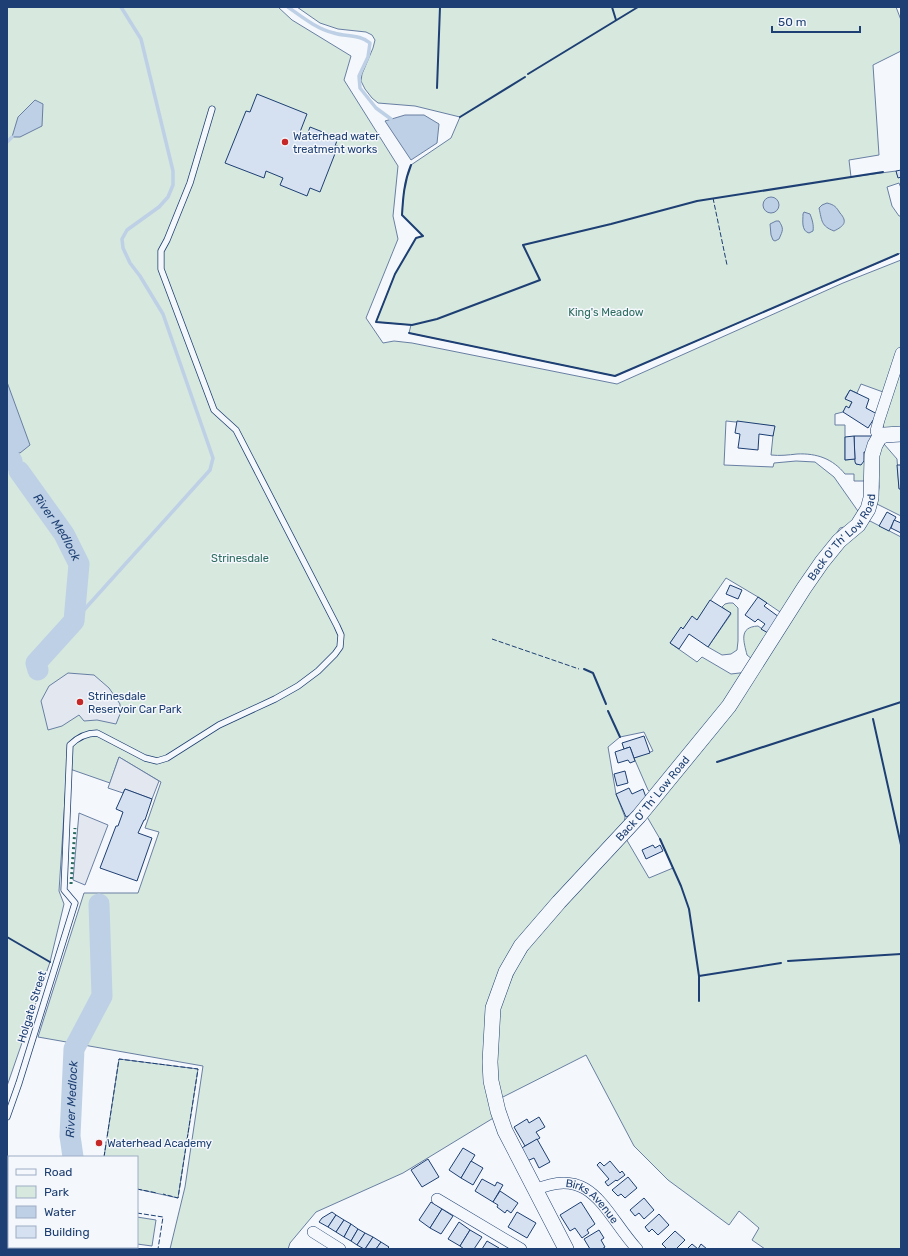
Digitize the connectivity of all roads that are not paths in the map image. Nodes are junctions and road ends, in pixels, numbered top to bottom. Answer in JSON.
{"nodes":[{"id":1,"x":212,"y":109,"type":"dead end"},
{"id":2,"x":901,"y":353,"type":"edge"},
{"id":3,"x":901,"y":434,"type":"edge"},
{"id":4,"x":879,"y":438,"type":"junction"},
{"id":5,"x":7,"y":1117,"type":"edge"},
{"id":6,"x":535,"y":1190,"type":"junction"},
{"id":7,"x":437,"y":1199,"type":"dead end"},
{"id":8,"x":313,"y":1232,"type":"dead end"},
{"id":9,"x":340,"y":1249,"type":"edge"},
{"id":10,"x":521,"y":1249,"type":"edge"},
{"id":11,"x":566,"y":1249,"type":"edge"},
{"id":12,"x":637,"y":1249,"type":"edge"}],
"edges":[{"from":1,"to":5,"type":"lane","name":"Holgate Street"},
{"from":2,"to":4,"type":"street"},
{"from":3,"to":4,"type":"street"},
{"from":4,"to":6,"type":"street","name":"Back O' Th' Low Road"},
{"from":6,"to":11,"type":"street","name":"Back O' Th' Low Road"},
{"from":6,"to":12,"type":"street","name":"Birks Avenue"},
{"from":7,"to":10,"type":"street"},
{"from":8,"to":9,"type":"street"}]}
